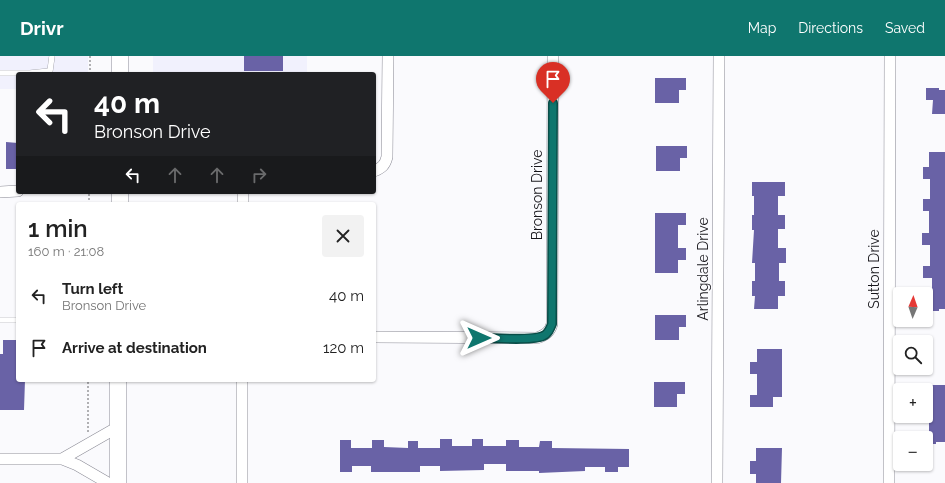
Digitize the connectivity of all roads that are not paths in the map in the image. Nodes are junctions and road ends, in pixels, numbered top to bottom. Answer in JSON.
{"nodes":[{"id":1,"x":52,"y":56,"type":"edge"},
{"id":2,"x":120,"y":56,"type":"edge"},
{"id":3,"x":388,"y":56,"type":"edge"},
{"id":4,"x":553,"y":56,"type":"edge"},
{"id":5,"x":719,"y":56,"type":"edge"},
{"id":6,"x":890,"y":56,"type":"edge"},
{"id":7,"x":40,"y":72,"type":"edge"},
{"id":8,"x":120,"y":72,"type":"edge"},
{"id":9,"x":0,"y":73,"type":"edge"},
{"id":10,"x":16,"y":73,"type":"edge"},
{"id":11,"x":376,"y":170,"type":"edge"},
{"id":12,"x":16,"y":191,"type":"edge"},
{"id":13,"x":0,"y":192,"type":"edge"},
{"id":14,"x":0,"y":320,"type":"edge"},
{"id":15,"x":16,"y":320,"type":"edge"},
{"id":16,"x":376,"y":337,"type":"edge"},
{"id":17,"x":118,"y":382,"type":"edge"},
{"id":18,"x":242,"y":382,"type":"edge"},
{"id":19,"x":118,"y":427,"type":"junction"},
{"id":20,"x":0,"y":459,"type":"edge"},
{"id":21,"x":62,"y":459,"type":"junction"},
{"id":22,"x":108,"y":483,"type":"edge"},
{"id":23,"x":118,"y":483,"type":"edge"},
{"id":24,"x":242,"y":483,"type":"edge"},
{"id":25,"x":717,"y":483,"type":"edge"},
{"id":26,"x":888,"y":483,"type":"edge"}],
"edges":[{"from":1,"to":7,"type":"lane"},
{"from":2,"to":8,"type":"main road"},
{"from":3,"to":11,"type":"street"},
{"from":4,"to":16,"type":"street","name":"Bronson Drive"},
{"from":5,"to":25,"type":"street","name":"Arlingdale Drive"},
{"from":6,"to":26,"type":"street","name":"Sutton Drive"},
{"from":9,"to":10,"type":"lane"},
{"from":12,"to":13,"type":"street"},
{"from":14,"to":15,"type":"lane"},
{"from":17,"to":19,"type":"main road"},
{"from":18,"to":24,"type":"street"},
{"from":19,"to":21,"type":"street"},
{"from":19,"to":23,"type":"main road"},
{"from":20,"to":21,"type":"street"},
{"from":21,"to":22,"type":"street"}]}
